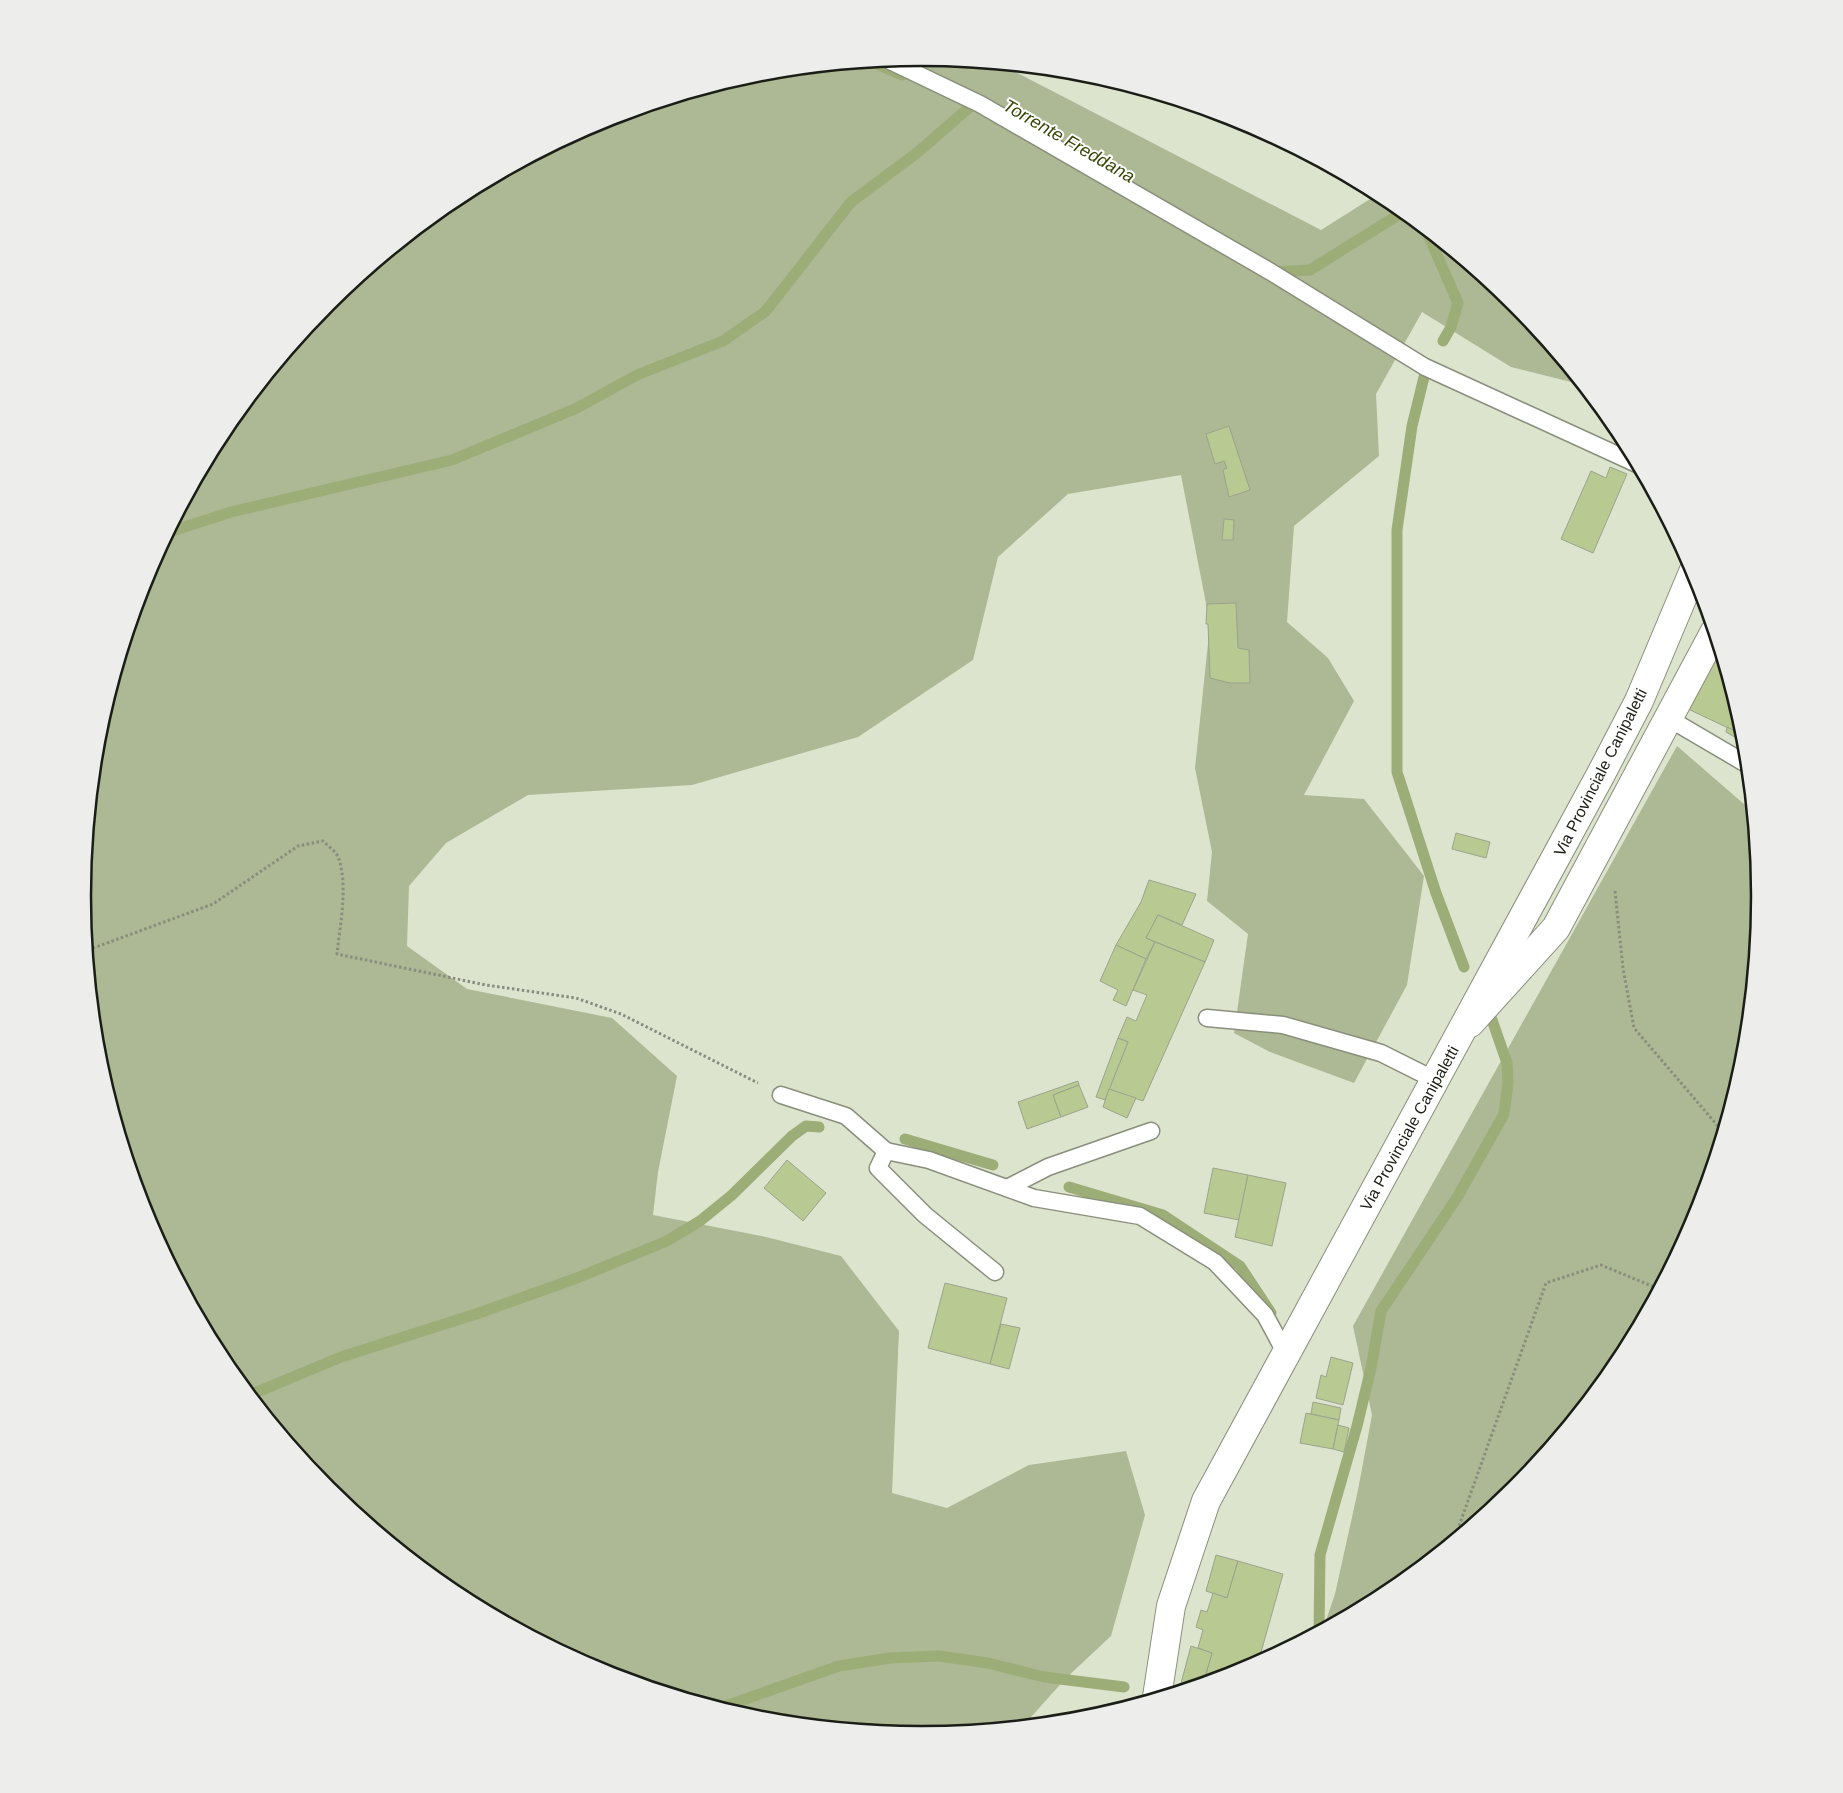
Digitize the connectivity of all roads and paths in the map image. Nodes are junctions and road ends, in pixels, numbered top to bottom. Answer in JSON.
{"nodes":[{"id":1,"x":902,"y":67,"type":"edge"},
{"id":2,"x":1628,"y":460,"type":"edge"},
{"id":3,"x":1689,"y":580,"type":"edge"},
{"id":4,"x":1711,"y":639,"type":"edge"},
{"id":5,"x":1668,"y":718,"type":"junction"},
{"id":6,"x":1740,"y":760,"type":"edge"},
{"id":7,"x":1614,"y":886,"type":"dead end"},
{"id":8,"x":93,"y":948,"type":"edge"},
{"id":9,"x":1207,"y":1018,"type":"dead end"},
{"id":10,"x":1460,"y":1033,"type":"junction"},
{"id":11,"x":1435,"y":1080,"type":"junction"},
{"id":12,"x":780,"y":1095,"type":"joint"},
{"id":13,"x":1718,"y":1127,"type":"edge"},
{"id":14,"x":1151,"y":1131,"type":"dead end"},
{"id":15,"x":886,"y":1151,"type":"junction"},
{"id":16,"x":1008,"y":1188,"type":"junction"},
{"id":17,"x":995,"y":1272,"type":"dead end"},
{"id":18,"x":1654,"y":1287,"type":"edge"},
{"id":19,"x":1286,"y":1354,"type":"junction"},
{"id":20,"x":1457,"y":1530,"type":"edge"},
{"id":21,"x":1158,"y":1692,"type":"edge"}],
"edges":[{"from":1,"to":2,"type":"lane"},
{"from":3,"to":10,"type":"main road","name":"Via Provinciale Canipaletti"},
{"from":4,"to":5,"type":"main road"},
{"from":5,"to":6,"type":"lane"},
{"from":5,"to":10,"type":"main road"},
{"from":7,"to":13,"type":"path"},
{"from":8,"to":12,"type":"path"},
{"from":9,"to":11,"type":"lane"},
{"from":10,"to":11,"type":"main road","name":"Via Provinciale Canipaletti"},
{"from":11,"to":19,"type":"main road","name":"Via Provinciale Canipaletti"},
{"from":12,"to":15,"type":"lane"},
{"from":14,"to":16,"type":"lane"},
{"from":15,"to":16,"type":"lane"},
{"from":15,"to":17,"type":"lane"},
{"from":16,"to":19,"type":"lane"},
{"from":18,"to":20,"type":"path"},
{"from":19,"to":21,"type":"main road","name":"Via Provinciale Canipaletti"}]}
